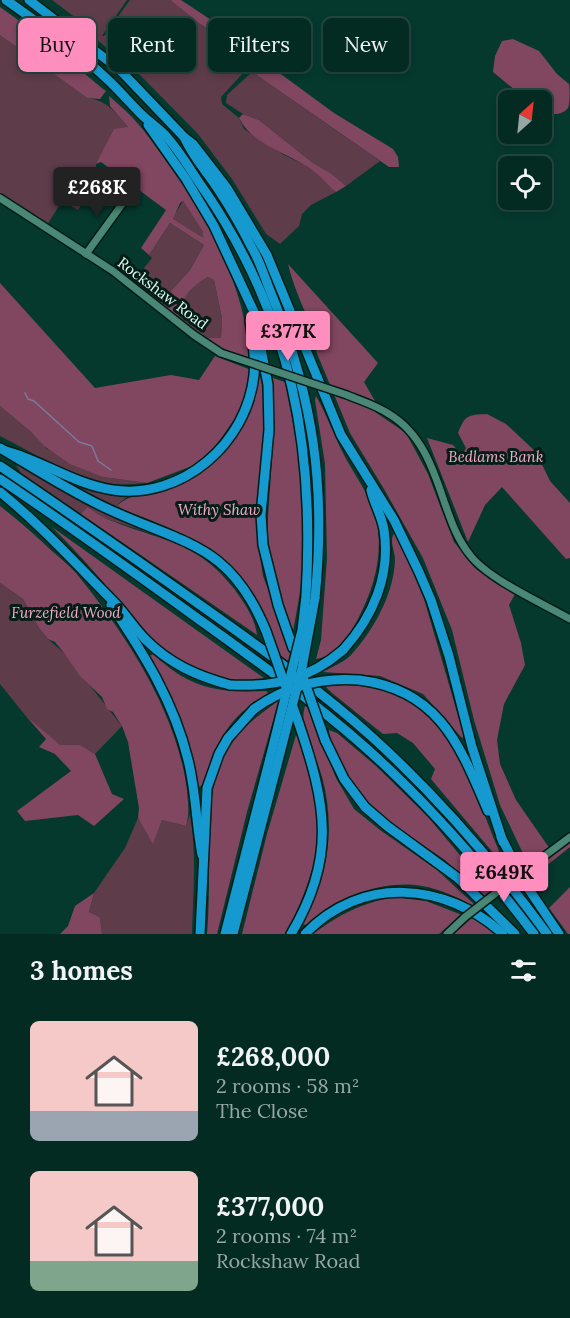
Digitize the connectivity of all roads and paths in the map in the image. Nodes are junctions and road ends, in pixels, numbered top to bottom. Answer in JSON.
{"nodes":[{"id":1,"x":6,"y":0,"type":"edge"},
{"id":2,"x":29,"y":0,"type":"edge"},
{"id":3,"x":142,"y":115,"type":"junction"},
{"id":4,"x":184,"y":137,"type":"junction"},
{"id":5,"x":128,"y":196,"type":"dead end"},
{"id":6,"x":0,"y":198,"type":"edge"},
{"id":7,"x":86,"y":254,"type":"junction"},
{"id":8,"x":247,"y":300,"type":"junction"},
{"id":9,"x":3,"y":450,"type":"edge"},
{"id":10,"x":0,"y":466,"type":"edge"},
{"id":11,"x":0,"y":480,"type":"edge"},
{"id":12,"x":369,"y":482,"type":"junction"},
{"id":13,"x":0,"y":492,"type":"edge"},
{"id":14,"x":103,"y":591,"type":"junction"},
{"id":15,"x":311,"y":597,"type":"junction"},
{"id":16,"x":570,"y":619,"type":"edge"},
{"id":17,"x":274,"y":760,"type":"junction"},
{"id":18,"x":570,"y":837,"type":"edge"},
{"id":19,"x":503,"y":842,"type":"junction"},
{"id":20,"x":202,"y":855,"type":"junction"},
{"id":21,"x":200,"y":934,"type":"edge"},
{"id":22,"x":225,"y":934,"type":"edge"},
{"id":23,"x":233,"y":934,"type":"edge"},
{"id":24,"x":291,"y":934,"type":"edge"},
{"id":25,"x":305,"y":934,"type":"edge"},
{"id":26,"x":447,"y":934,"type":"edge"},
{"id":27,"x":503,"y":934,"type":"edge"},
{"id":28,"x":515,"y":934,"type":"edge"},
{"id":29,"x":534,"y":934,"type":"edge"},
{"id":30,"x":547,"y":934,"type":"edge"},
{"id":31,"x":559,"y":934,"type":"edge"}],
"edges":[{"from":1,"to":3,"type":"highway"},
{"from":2,"to":4,"type":"highway"},
{"from":3,"to":8,"type":"highway"},
{"from":3,"to":15,"type":"highway"},
{"from":4,"to":12,"type":"highway"},
{"from":4,"to":15,"type":"highway"},
{"from":5,"to":7,"type":"street"},
{"from":6,"to":7,"type":"street","name":"Rockshaw Road"},
{"from":7,"to":16,"type":"street","name":"Rockshaw Road","bridge":true},
{"from":8,"to":9,"type":"highway"},
{"from":8,"to":28,"type":"highway","bridge":true},
{"from":9,"to":24,"type":"highway","bridge":true},
{"from":10,"to":30,"type":"highway"},
{"from":11,"to":29,"type":"highway"},
{"from":12,"to":14,"type":"highway","bridge":true},
{"from":12,"to":19,"type":"highway"},
{"from":13,"to":14,"type":"highway"},
{"from":14,"to":20,"type":"highway"},
{"from":15,"to":17,"type":"highway","bridge":true},
{"from":17,"to":22,"type":"highway"},
{"from":17,"to":23,"type":"highway"},
{"from":18,"to":26,"type":"street","bridge":true},
{"from":19,"to":20,"type":"highway","bridge":true},
{"from":19,"to":31,"type":"highway"},
{"from":20,"to":21,"type":"highway"},
{"from":25,"to":27,"type":"highway"}]}
